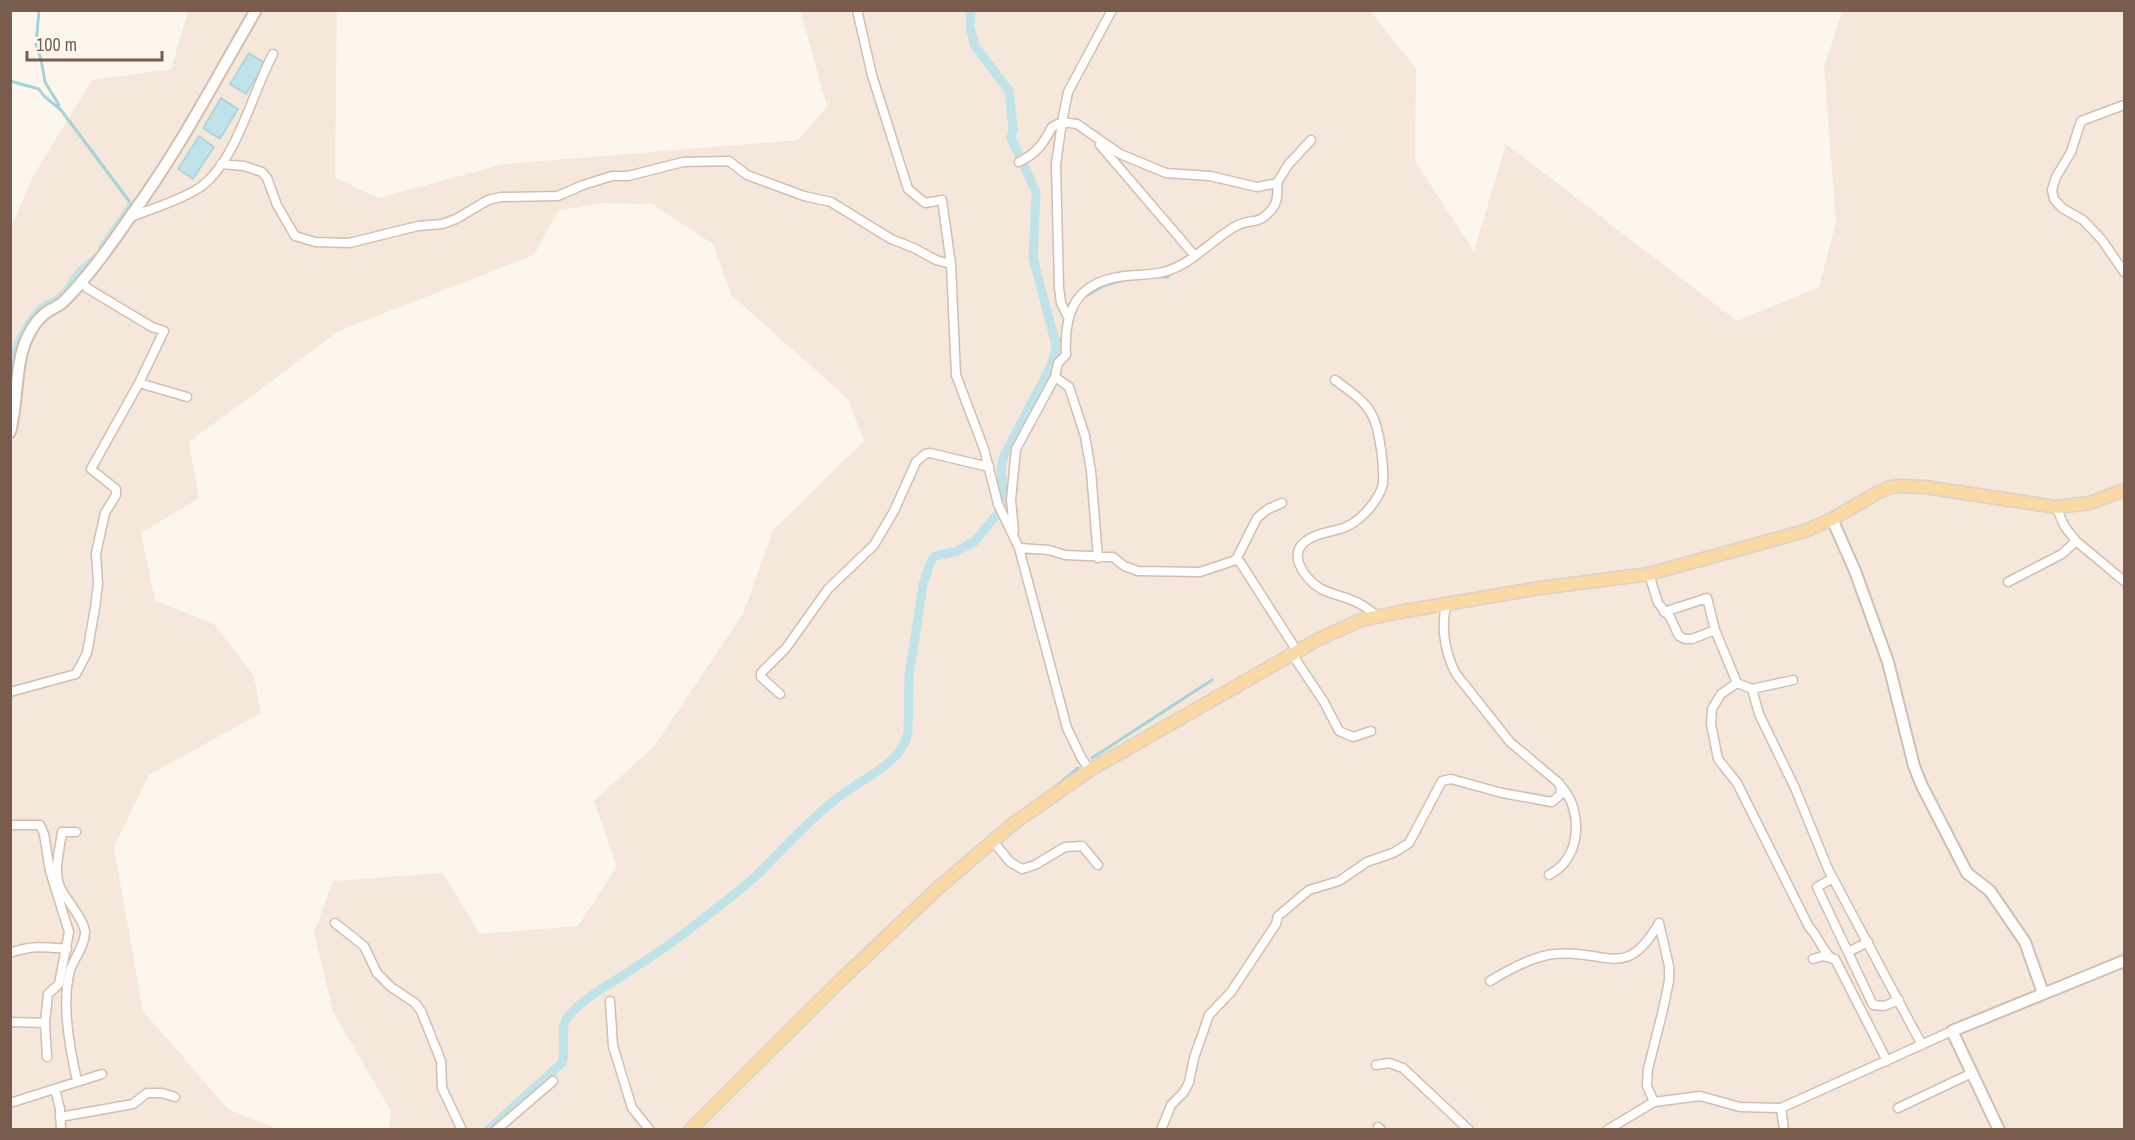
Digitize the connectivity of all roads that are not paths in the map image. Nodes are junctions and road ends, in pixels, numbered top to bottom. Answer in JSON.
{"nodes":[{"id":1,"x":256,"y":10,"type":"edge"},
{"id":2,"x":857,"y":10,"type":"edge"},
{"id":3,"x":1113,"y":10,"type":"edge"},
{"id":4,"x":273,"y":54,"type":"dead end"},
{"id":5,"x":2124,"y":105,"type":"edge"},
{"id":6,"x":1062,"y":122,"type":"junction"},
{"id":7,"x":1092,"y":136,"type":"junction"},
{"id":8,"x":1311,"y":140,"type":"dead end"},
{"id":9,"x":1023,"y":160,"type":"dead end"},
{"id":10,"x":221,"y":164,"type":"junction"},
{"id":11,"x":1277,"y":183,"type":"junction"},
{"id":12,"x":130,"y":217,"type":"junction"},
{"id":13,"x":1195,"y":256,"type":"junction"},
{"id":14,"x":951,"y":264,"type":"junction"},
{"id":15,"x":2124,"y":272,"type":"edge"},
{"id":16,"x":81,"y":281,"type":"junction"},
{"id":17,"x":1068,"y":317,"type":"junction"},
{"id":18,"x":1055,"y":377,"type":"junction"},
{"id":19,"x":1335,"y":380,"type":"dead end"},
{"id":20,"x":139,"y":383,"type":"junction"},
{"id":21,"x":187,"y":397,"type":"dead end"},
{"id":22,"x":10,"y":432,"type":"edge"},
{"id":23,"x":990,"y":467,"type":"junction"},
{"id":24,"x":2124,"y":490,"type":"edge"},
{"id":25,"x":1282,"y":503,"type":"dead end"},
{"id":26,"x":2056,"y":507,"type":"junction"},
{"id":27,"x":1832,"y":519,"type":"junction"},
{"id":28,"x":1015,"y":538,"type":"junction"},
{"id":29,"x":2076,"y":541,"type":"junction"},
{"id":30,"x":1019,"y":548,"type":"junction"},
{"id":31,"x":1098,"y":558,"type":"junction"},
{"id":32,"x":1236,"y":560,"type":"junction"},
{"id":33,"x":1649,"y":574,"type":"junction"},
{"id":34,"x":2124,"y":581,"type":"edge"},
{"id":35,"x":2008,"y":582,"type":"dead end"},
{"id":36,"x":1447,"y":603,"type":"junction"},
{"id":37,"x":1664,"y":612,"type":"junction"},
{"id":38,"x":1379,"y":617,"type":"junction"},
{"id":39,"x":1715,"y":630,"type":"junction"},
{"id":40,"x":1294,"y":653,"type":"junction"},
{"id":41,"x":1793,"y":680,"type":"dead end"},
{"id":42,"x":1737,"y":683,"type":"junction"},
{"id":43,"x":1752,"y":689,"type":"junction"},
{"id":44,"x":10,"y":692,"type":"edge"},
{"id":45,"x":780,"y":694,"type":"dead end"},
{"id":46,"x":1371,"y":730,"type":"dead end"},
{"id":47,"x":1090,"y":770,"type":"junction"},
{"id":48,"x":1560,"y":784,"type":"junction"},
{"id":49,"x":10,"y":825,"type":"edge"},
{"id":50,"x":76,"y":832,"type":"dead end"},
{"id":51,"x":993,"y":841,"type":"junction"},
{"id":52,"x":1098,"y":865,"type":"dead end"},
{"id":53,"x":1549,"y":875,"type":"dead end"},
{"id":54,"x":1833,"y":878,"type":"junction"},
{"id":55,"x":335,"y":922,"type":"dead end"},
{"id":56,"x":1868,"y":942,"type":"junction"},
{"id":57,"x":67,"y":949,"type":"junction"},
{"id":58,"x":1848,"y":952,"type":"junction"},
{"id":59,"x":10,"y":953,"type":"edge"},
{"id":60,"x":1830,"y":957,"type":"junction"},
{"id":61,"x":1814,"y":959,"type":"dead end"},
{"id":62,"x":2124,"y":962,"type":"edge"},
{"id":63,"x":1490,"y":981,"type":"dead end"},
{"id":64,"x":2043,"y":993,"type":"junction"},
{"id":65,"x":1899,"y":1000,"type":"junction"},
{"id":66,"x":610,"y":1001,"type":"dead end"},
{"id":67,"x":10,"y":1022,"type":"edge"},
{"id":68,"x":45,"y":1023,"type":"junction"},
{"id":69,"x":1952,"y":1031,"type":"junction"},
{"id":70,"x":1922,"y":1045,"type":"junction"},
{"id":71,"x":46,"y":1057,"type":"dead end"},
{"id":72,"x":1887,"y":1061,"type":"junction"},
{"id":73,"x":1376,"y":1065,"type":"dead end"},
{"id":74,"x":1972,"y":1073,"type":"junction"},
{"id":75,"x":102,"y":1074,"type":"dead end"},
{"id":76,"x":553,"y":1081,"type":"dead end"},
{"id":77,"x":77,"y":1082,"type":"junction"},
{"id":78,"x":55,"y":1089,"type":"junction"},
{"id":79,"x":175,"y":1096,"type":"dead end"},
{"id":80,"x":1654,"y":1102,"type":"junction"},
{"id":81,"x":10,"y":1103,"type":"edge"},
{"id":82,"x":1781,"y":1108,"type":"junction"},
{"id":83,"x":1898,"y":1108,"type":"dead end"},
{"id":84,"x":60,"y":1116,"type":"junction"},
{"id":85,"x":61,"y":1130,"type":"edge"},
{"id":86,"x":462,"y":1130,"type":"edge"},
{"id":87,"x":496,"y":1130,"type":"edge"},
{"id":88,"x":650,"y":1130,"type":"edge"},
{"id":89,"x":690,"y":1130,"type":"edge"},
{"id":90,"x":1161,"y":1130,"type":"edge"},
{"id":91,"x":1469,"y":1130,"type":"edge"},
{"id":92,"x":1607,"y":1130,"type":"edge"},
{"id":93,"x":1784,"y":1130,"type":"edge"},
{"id":94,"x":1999,"y":1130,"type":"edge"}],
"edges":[{"from":1,"to":12,"type":"street"},
{"from":2,"to":14,"type":"street"},
{"from":3,"to":6,"type":"street"},
{"from":4,"to":10,"type":"street"},
{"from":5,"to":15,"type":"street"},
{"from":6,"to":7,"type":"street"},
{"from":6,"to":9,"type":"street"},
{"from":6,"to":17,"type":"street"},
{"from":7,"to":11,"type":"street"},
{"from":7,"to":13,"type":"street"},
{"from":8,"to":11,"type":"street"},
{"from":10,"to":12,"type":"street"},
{"from":10,"to":14,"type":"street"},
{"from":11,"to":13,"type":"street"},
{"from":12,"to":16,"type":"street"},
{"from":13,"to":17,"type":"street"},
{"from":14,"to":23,"type":"street"},
{"from":16,"to":20,"type":"street"},
{"from":16,"to":22,"type":"street"},
{"from":17,"to":18,"type":"street"},
{"from":18,"to":28,"type":"street"},
{"from":18,"to":31,"type":"street"},
{"from":19,"to":38,"type":"street"},
{"from":20,"to":21,"type":"street"},
{"from":20,"to":44,"type":"street"},
{"from":23,"to":28,"type":"street"},
{"from":23,"to":45,"type":"street"},
{"from":24,"to":26,"type":"main road"},
{"from":25,"to":32,"type":"street"},
{"from":26,"to":27,"type":"main road"},
{"from":26,"to":29,"type":"street"},
{"from":27,"to":33,"type":"main road"},
{"from":27,"to":64,"type":"street"},
{"from":28,"to":30,"type":"street"},
{"from":29,"to":34,"type":"street"},
{"from":29,"to":35,"type":"street"},
{"from":30,"to":31,"type":"street"},
{"from":30,"to":47,"type":"street"},
{"from":31,"to":32,"type":"street"},
{"from":32,"to":40,"type":"street"},
{"from":33,"to":36,"type":"main road"},
{"from":33,"to":37,"type":"street"},
{"from":36,"to":38,"type":"main road"},
{"from":36,"to":48,"type":"street"},
{"from":37,"to":39,"type":"street"},
{"from":37,"to":39,"type":"street"},
{"from":38,"to":40,"type":"main road"},
{"from":39,"to":42,"type":"street"},
{"from":40,"to":46,"type":"street"},
{"from":40,"to":47,"type":"main road"},
{"from":41,"to":43,"type":"street"},
{"from":42,"to":43,"type":"street"},
{"from":42,"to":60,"type":"street"},
{"from":43,"to":54,"type":"street"},
{"from":47,"to":51,"type":"main road"},
{"from":48,"to":53,"type":"street"},
{"from":48,"to":90,"type":"street"},
{"from":49,"to":57,"type":"street"},
{"from":50,"to":77,"type":"street"},
{"from":51,"to":52,"type":"street"},
{"from":51,"to":89,"type":"main road"},
{"from":54,"to":56,"type":"street"},
{"from":54,"to":58,"type":"street"},
{"from":55,"to":86,"type":"street"},
{"from":56,"to":58,"type":"street"},
{"from":56,"to":65,"type":"street"},
{"from":57,"to":59,"type":"street"},
{"from":57,"to":68,"type":"street"},
{"from":58,"to":65,"type":"street"},
{"from":60,"to":61,"type":"street"},
{"from":60,"to":72,"type":"street"},
{"from":62,"to":64,"type":"street"},
{"from":63,"to":80,"type":"street"},
{"from":64,"to":69,"type":"street"},
{"from":65,"to":70,"type":"street"},
{"from":66,"to":88,"type":"street"},
{"from":67,"to":68,"type":"street"},
{"from":68,"to":71,"type":"street"},
{"from":69,"to":70,"type":"street"},
{"from":69,"to":74,"type":"street"},
{"from":70,"to":72,"type":"street"},
{"from":72,"to":82,"type":"street"},
{"from":73,"to":91,"type":"street"},
{"from":74,"to":83,"type":"street"},
{"from":74,"to":94,"type":"street"},
{"from":75,"to":77,"type":"street"},
{"from":76,"to":87,"type":"street"},
{"from":77,"to":78,"type":"street"},
{"from":78,"to":81,"type":"street"},
{"from":78,"to":84,"type":"street"},
{"from":79,"to":84,"type":"street"},
{"from":80,"to":82,"type":"street"},
{"from":80,"to":92,"type":"street"},
{"from":82,"to":93,"type":"street"},
{"from":84,"to":85,"type":"street"}]}
